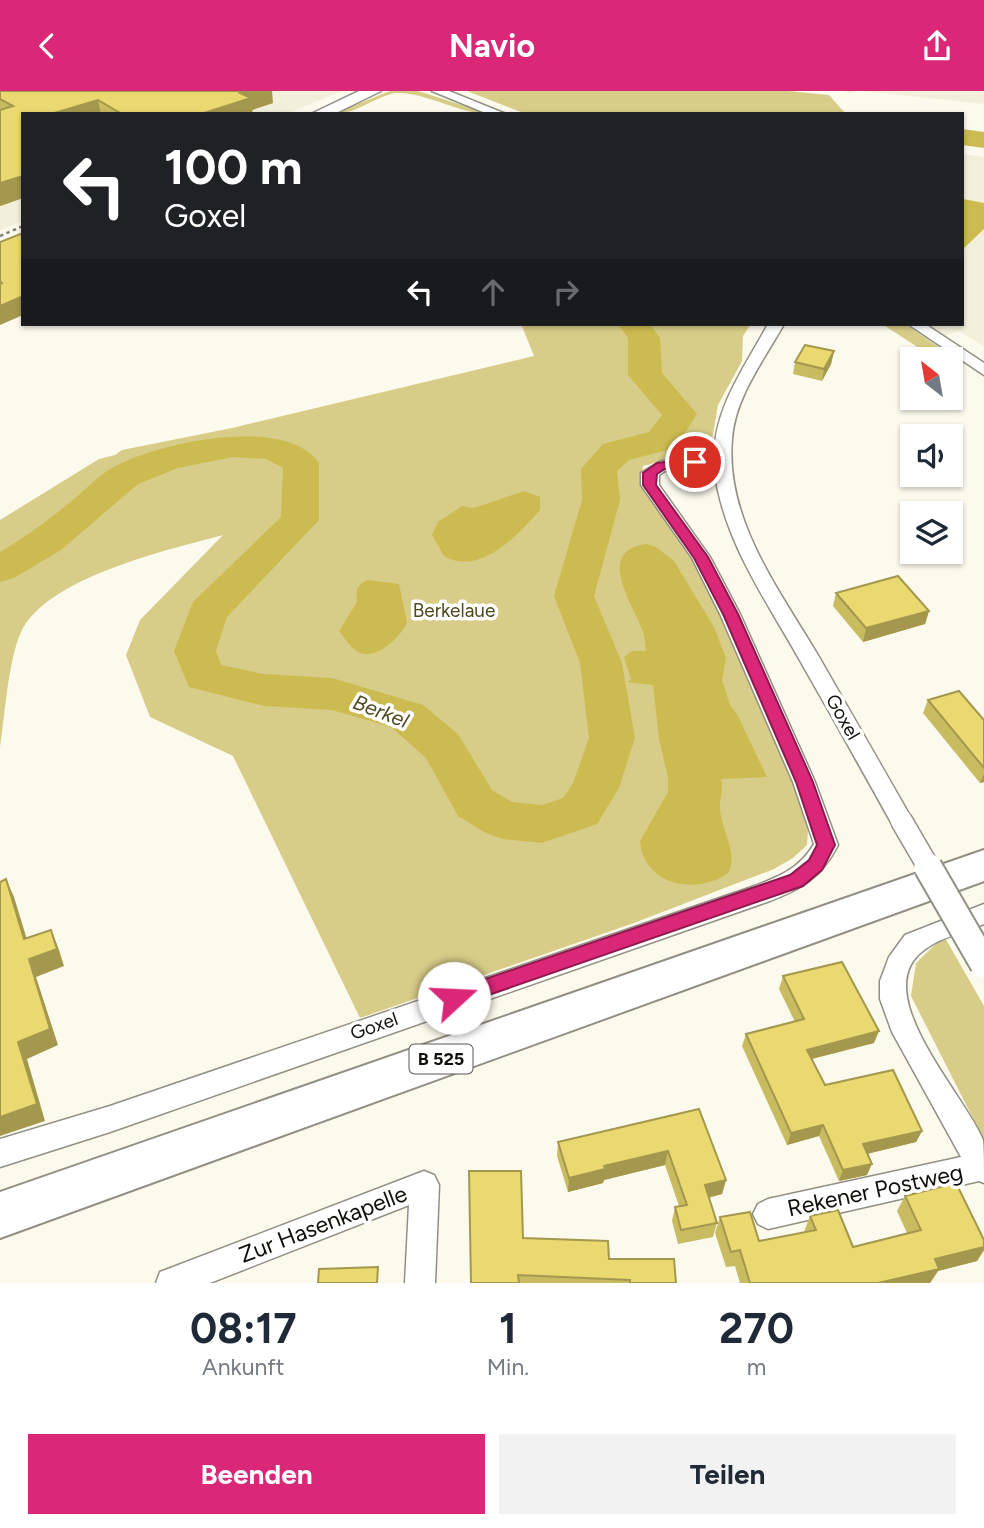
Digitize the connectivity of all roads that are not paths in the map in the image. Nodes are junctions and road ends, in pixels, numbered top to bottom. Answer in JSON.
{"nodes":[{"id":1,"x":373,"y":91,"type":"edge"},
{"id":2,"x":438,"y":91,"type":"edge"},
{"id":3,"x":324,"y":112,"type":"edge"},
{"id":4,"x":495,"y":112,"type":"edge"},
{"id":5,"x":775,"y":326,"type":"edge"},
{"id":6,"x":918,"y":326,"type":"edge"},
{"id":7,"x":984,"y":370,"type":"edge"},
{"id":8,"x":722,"y":461,"type":"junction"},
{"id":9,"x":984,"y":865,"type":"edge"},
{"id":10,"x":974,"y":918,"type":"edge"},
{"id":11,"x":984,"y":964,"type":"edge"},
{"id":12,"x":0,"y":1153,"type":"edge"},
{"id":13,"x":983,"y":1168,"type":"edge"},
{"id":14,"x":768,"y":1214,"type":"dead end"},
{"id":15,"x":0,"y":1215,"type":"edge"},
{"id":16,"x":171,"y":1283,"type":"edge"},
{"id":17,"x":420,"y":1283,"type":"edge"}],
"edges":[{"from":1,"to":3,"type":"street"},
{"from":2,"to":4,"type":"street"},
{"from":5,"to":8,"type":"street","name":"Goxel"},
{"from":6,"to":7,"type":"street"},
{"from":8,"to":11,"type":"street","name":"Goxel","bridge":true},
{"from":8,"to":12,"type":"street","name":"Goxel"},
{"from":9,"to":15,"type":"main road","number":"B 525"},
{"from":10,"to":13,"type":"street","name":"Rekener Postweg"},
{"from":13,"to":14,"type":"street","name":"Rekener Postweg"},
{"from":16,"to":17,"type":"street","name":"Zur Hasenkapelle"}]}
